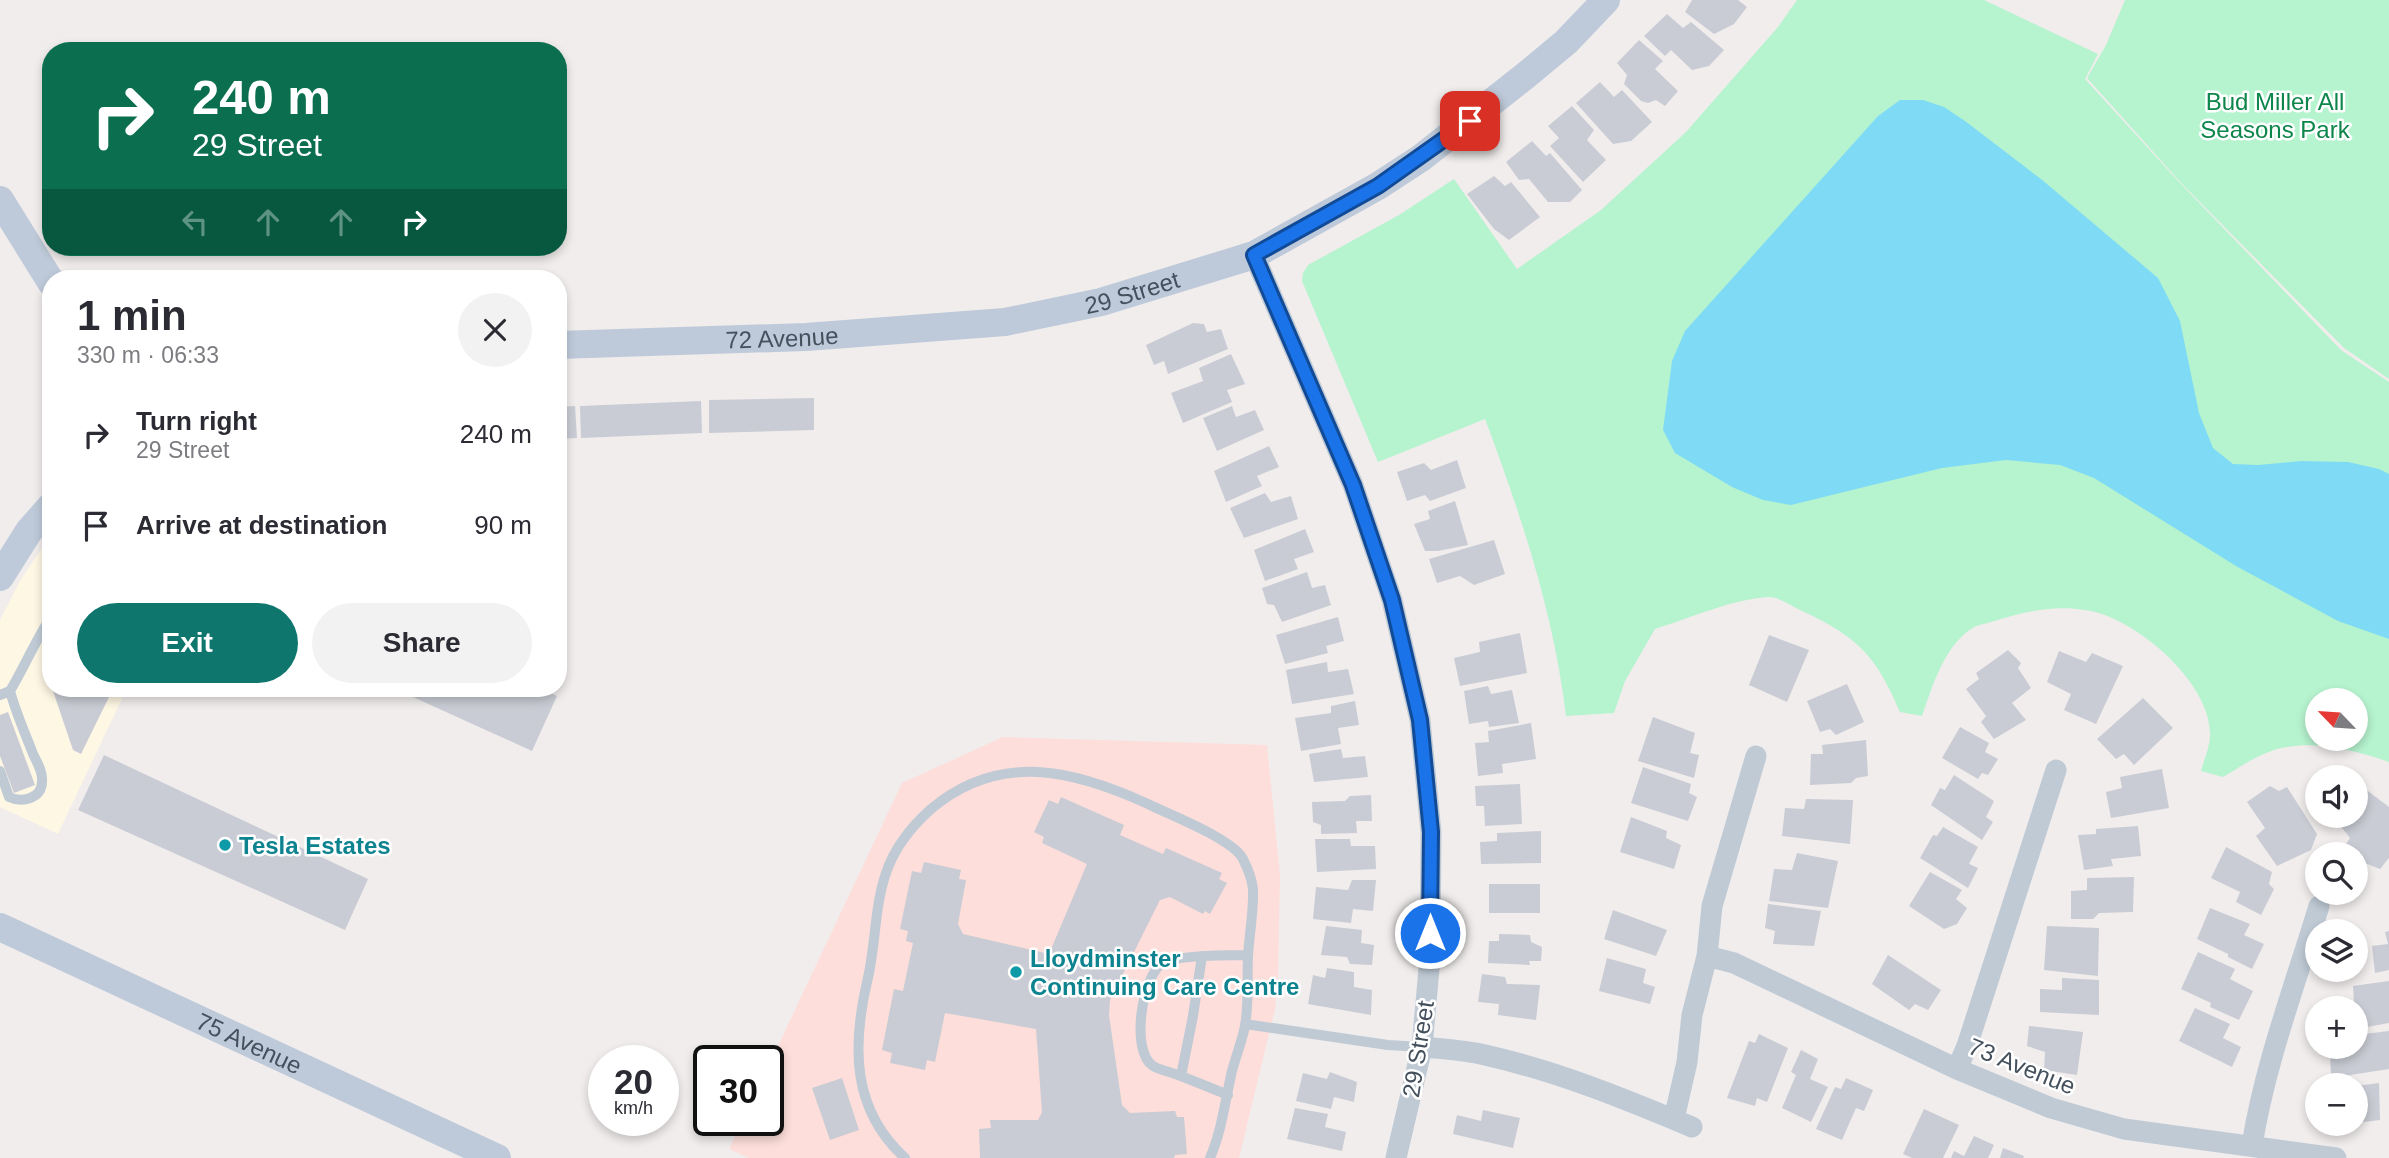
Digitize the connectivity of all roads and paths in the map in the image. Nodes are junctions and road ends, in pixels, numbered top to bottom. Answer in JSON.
{"nodes":[{"id":1,"x":1606,"y":0,"type":"edge"},
{"id":2,"x":0,"y":200,"type":"edge"},
{"id":3,"x":1254,"y":255,"type":"junction"},
{"id":4,"x":44,"y":270,"type":"edge"},
{"id":5,"x":1005,"y":322,"type":"joint"},
{"id":6,"x":567,"y":345,"type":"edge"},
{"id":7,"x":42,"y":522,"type":"edge"},
{"id":8,"x":0,"y":577,"type":"edge"},
{"id":9,"x":42,"y":630,"type":"edge"},
{"id":10,"x":5,"y":693,"type":"edge"},
{"id":11,"x":1756,"y":756,"type":"dead end"},
{"id":12,"x":2056,"y":769,"type":"dead end"},
{"id":13,"x":0,"y":771,"type":"edge"},
{"id":14,"x":2319,"y":906,"type":"dead end"},
{"id":15,"x":0,"y":927,"type":"edge"},
{"id":16,"x":1248,"y":955,"type":"junction"},
{"id":17,"x":1202,"y":956,"type":"junction"},
{"id":18,"x":1707,"y":956,"type":"junction"},
{"id":19,"x":1245,"y":1024,"type":"junction"},
{"id":20,"x":1422,"y":1047,"type":"junction"},
{"id":21,"x":1957,"y":1069,"type":"junction"},
{"id":22,"x":1181,"y":1076,"type":"junction"},
{"id":23,"x":1227,"y":1095,"type":"junction"},
{"id":24,"x":2252,"y":1145,"type":"junction"},
{"id":25,"x":497,"y":1158,"type":"edge"},
{"id":26,"x":905,"y":1158,"type":"edge"},
{"id":27,"x":1210,"y":1158,"type":"edge"},
{"id":28,"x":1396,"y":1158,"type":"edge"},
{"id":29,"x":2336,"y":1158,"type":"edge"}],
"edges":[{"from":1,"to":3,"type":"street","name":"29 Street"},
{"from":2,"to":4,"type":"street"},
{"from":3,"to":5,"type":"street","name":"29 Street"},
{"from":3,"to":20,"type":"street","name":"29 Street"},
{"from":5,"to":6,"type":"street","name":"72 Avenue"},
{"from":7,"to":8,"type":"street"},
{"from":9,"to":10,"type":"lane"},
{"from":10,"to":13,"type":"lane"},
{"from":11,"to":18,"type":"street"},
{"from":12,"to":21,"type":"street"},
{"from":14,"to":24,"type":"street"},
{"from":15,"to":25,"type":"street","name":"75 Avenue"},
{"from":16,"to":17,"type":"lane"},
{"from":16,"to":19,"type":"lane"},
{"from":16,"to":26,"type":"lane"},
{"from":17,"to":22,"type":"lane"},
{"from":17,"to":22,"type":"lane"},
{"from":18,"to":20,"type":"street"},
{"from":18,"to":21,"type":"street","name":"73 Avenue"},
{"from":19,"to":20,"type":"lane"},
{"from":19,"to":23,"type":"lane"},
{"from":20,"to":28,"type":"street","name":"29 Street"},
{"from":21,"to":24,"type":"street","name":"73 Avenue"},
{"from":22,"to":23,"type":"lane"},
{"from":23,"to":27,"type":"lane"},
{"from":24,"to":29,"type":"street","name":"73 Avenue"}]}
